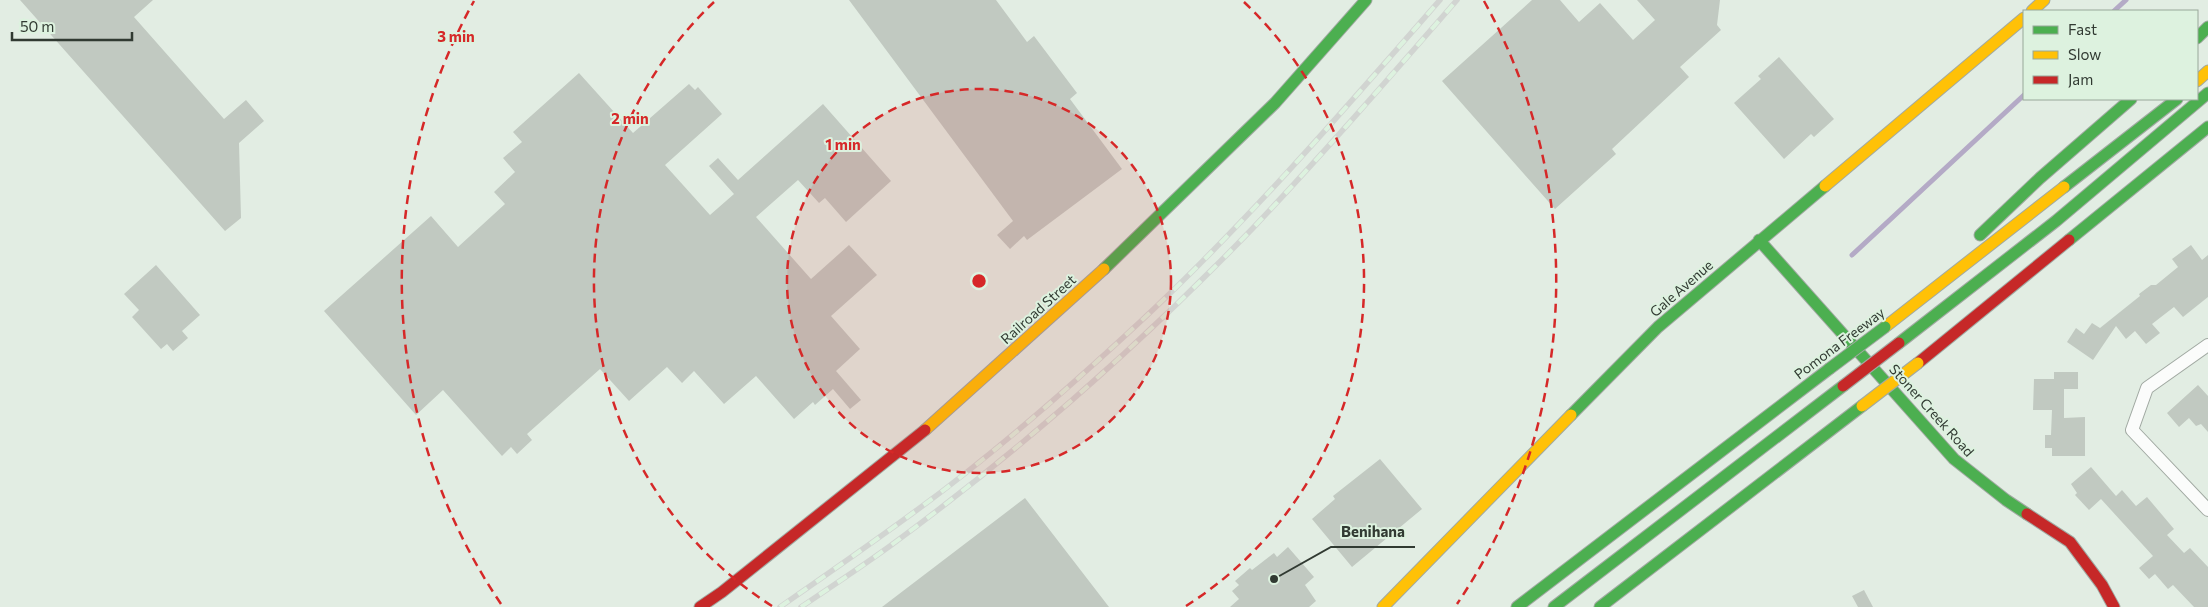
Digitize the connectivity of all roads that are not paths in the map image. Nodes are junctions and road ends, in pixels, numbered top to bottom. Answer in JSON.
{"nodes":[{"id":1,"x":1366,"y":0,"type":"edge"},
{"id":2,"x":2044,"y":0,"type":"edge"},
{"id":3,"x":2033,"y":10,"type":"edge"},
{"id":4,"x":2023,"y":19,"type":"edge"},
{"id":5,"x":2208,"y":27,"type":"edge"},
{"id":6,"x":2198,"y":37,"type":"edge"},
{"id":7,"x":2208,"y":71,"type":"edge"},
{"id":8,"x":2198,"y":80,"type":"edge"},
{"id":9,"x":2208,"y":94,"type":"edge"},
{"id":10,"x":2130,"y":100,"type":"edge"},
{"id":11,"x":2176,"y":100,"type":"edge"},
{"id":12,"x":2204,"y":122,"type":"edge"},
{"id":13,"x":1759,"y":240,"type":"junction"},
{"id":14,"x":1998,"y":282,"type":"dead end"},
{"id":15,"x":1885,"y":326,"type":"junction"},
{"id":16,"x":2208,"y":344,"type":"edge"},
{"id":17,"x":1887,"y":369,"type":"dead end"},
{"id":18,"x":1873,"y":380,"type":"dead end"},
{"id":19,"x":2208,"y":510,"type":"edge"},
{"id":20,"x":700,"y":607,"type":"edge"},
{"id":21,"x":1383,"y":607,"type":"edge"},
{"id":22,"x":1517,"y":607,"type":"edge"},
{"id":23,"x":1554,"y":607,"type":"edge"},
{"id":24,"x":1600,"y":607,"type":"edge"},
{"id":25,"x":2114,"y":607,"type":"edge"}],
"edges":[{"from":1,"to":20,"type":"main road","name":"Railroad Street"},
{"from":2,"to":3,"type":"main road"},
{"from":4,"to":13,"type":"main road","name":"Gale Avenue"},
{"from":5,"to":6,"type":"main road"},
{"from":7,"to":8,"type":"main road"},
{"from":9,"to":23,"type":"main road","bridge":true},
{"from":10,"to":15,"type":"main road"},
{"from":11,"to":15,"type":"main road","name":"Pomona Freeway"},
{"from":12,"to":14,"type":"main road"},
{"from":12,"to":24,"type":"main road","bridge":true},
{"from":13,"to":21,"type":"main road","name":"Gale Avenue"},
{"from":13,"to":25,"type":"main road","name":"Stoner Creek Road"},
{"from":15,"to":22,"type":"main road","name":"Pomona Freeway","bridge":true},
{"from":16,"to":19,"type":"street"},
{"from":17,"to":18,"type":"main road"}]}
